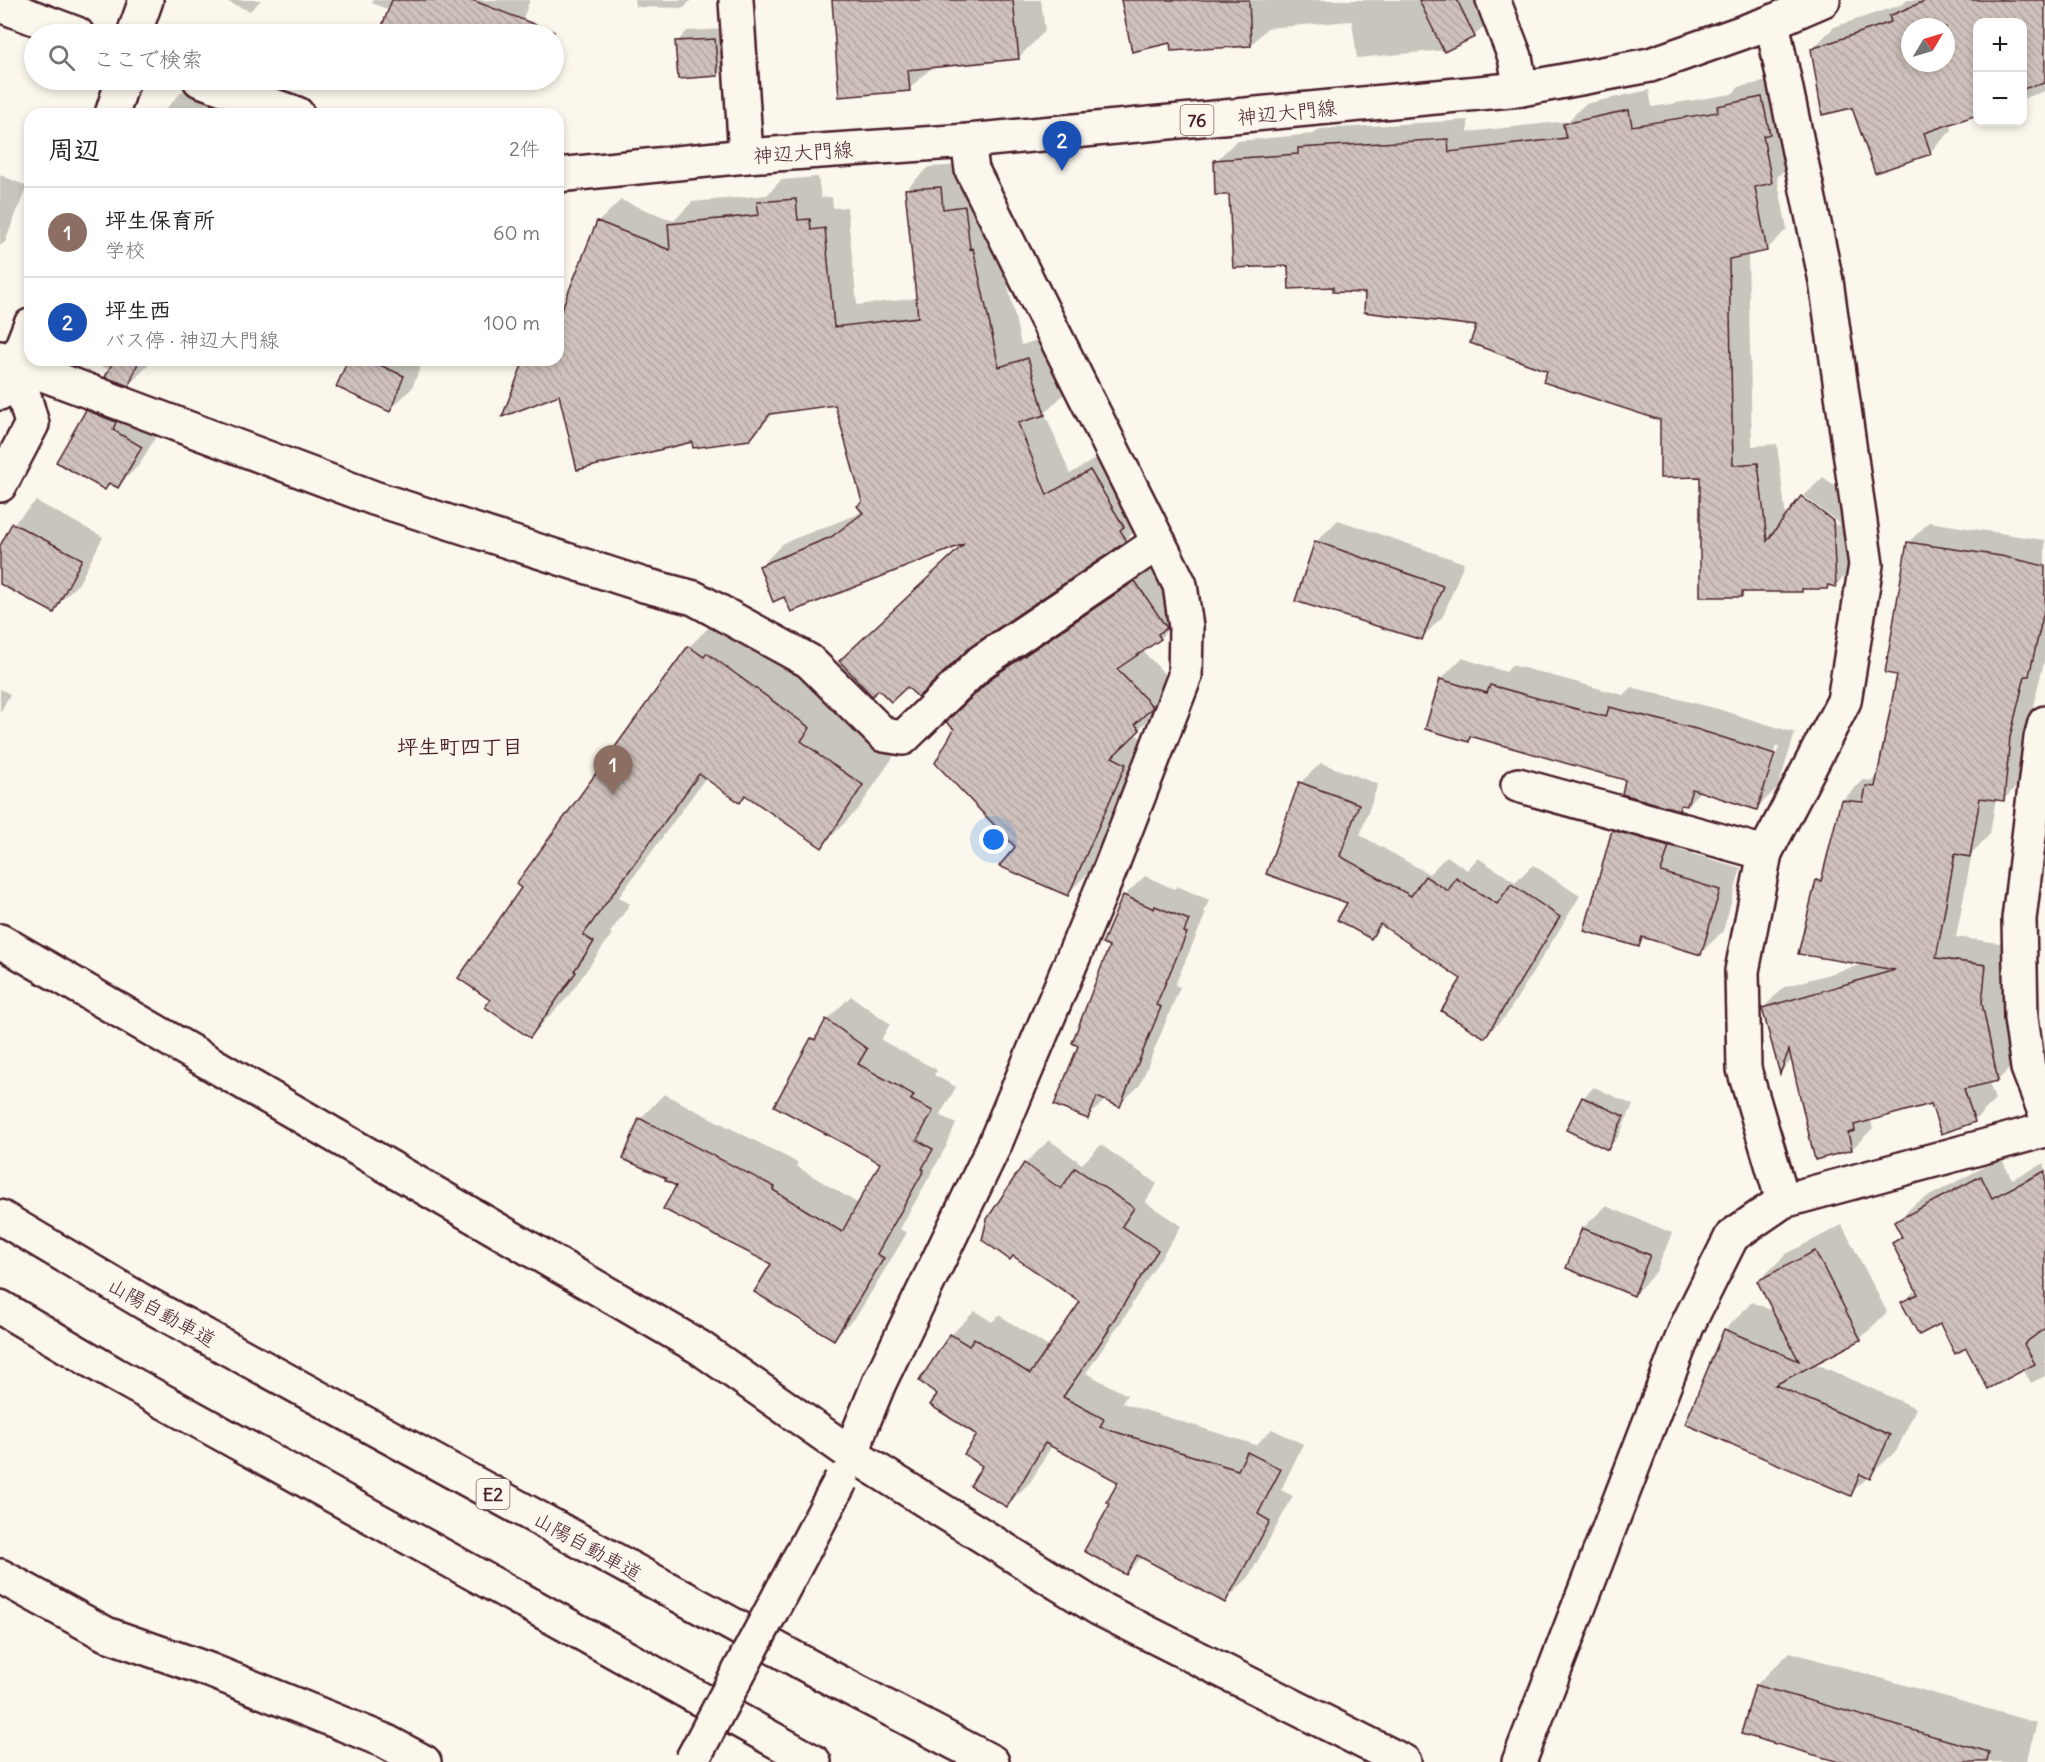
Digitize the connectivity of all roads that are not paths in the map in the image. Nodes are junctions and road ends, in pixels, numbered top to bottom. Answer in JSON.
{"nodes":[{"id":1,"x":146,"y":0,"type":"edge"},
{"id":2,"x":736,"y":0,"type":"edge"},
{"id":3,"x":1493,"y":0,"type":"edge"},
{"id":4,"x":1823,"y":0,"type":"edge"},
{"id":5,"x":0,"y":5,"type":"edge"},
{"id":6,"x":1772,"y":22,"type":"junction"},
{"id":7,"x":50,"y":24,"type":"edge"},
{"id":8,"x":138,"y":24,"type":"edge"},
{"id":9,"x":1521,"y":89,"type":"junction"},
{"id":10,"x":120,"y":90,"type":"edge"},
{"id":11,"x":229,"y":90,"type":"edge"},
{"id":12,"x":114,"y":108,"type":"edge"},
{"id":13,"x":280,"y":108,"type":"edge"},
{"id":14,"x":968,"y":141,"type":"junction"},
{"id":15,"x":746,"y":156,"type":"junction"},
{"id":16,"x":564,"y":174,"type":"edge"},
{"id":17,"x":24,"y":335,"type":"edge"},
{"id":18,"x":5,"y":364,"type":"edge"},
{"id":19,"x":0,"y":393,"type":"edge"},
{"id":20,"x":0,"y":485,"type":"edge"},
{"id":21,"x":1159,"y":542,"type":"junction"},
{"id":22,"x":2045,"y":723,"type":"edge"},
{"id":23,"x":1518,"y":785,"type":"dead end"},
{"id":24,"x":1765,"y":854,"type":"junction"},
{"id":25,"x":0,"y":941,"type":"edge"},
{"id":26,"x":2045,"y":1112,"type":"edge"},
{"id":27,"x":2045,"y":1130,"type":"edge"},
{"id":28,"x":1783,"y":1201,"type":"junction"},
{"id":29,"x":0,"y":1217,"type":"edge"},
{"id":30,"x":0,"y":1306,"type":"edge"},
{"id":31,"x":847,"y":1467,"type":"junction"},
{"id":32,"x":0,"y":1576,"type":"edge"},
{"id":33,"x":424,"y":1762,"type":"edge"},
{"id":34,"x":691,"y":1762,"type":"edge"},
{"id":35,"x":814,"y":1762,"type":"edge"},
{"id":36,"x":992,"y":1762,"type":"edge"},
{"id":37,"x":1404,"y":1762,"type":"edge"},
{"id":38,"x":1519,"y":1762,"type":"edge"}],
"edges":[{"from":1,"to":8,"type":"main road"},
{"from":2,"to":15,"type":"main road"},
{"from":3,"to":9,"type":"main road"},
{"from":4,"to":6,"type":"main road","name":"神辺大門線","number":"76"},
{"from":5,"to":7,"type":"main road"},
{"from":6,"to":9,"type":"main road","name":"神辺大門線","number":"76"},
{"from":6,"to":24,"type":"main road"},
{"from":9,"to":14,"type":"main road","name":"神辺大門線","number":"76"},
{"from":10,"to":12,"type":"main road"},
{"from":11,"to":13,"type":"main road"},
{"from":14,"to":15,"type":"main road","name":"神辺大門線","number":"76"},
{"from":14,"to":21,"type":"main road"},
{"from":15,"to":16,"type":"main road","name":"神辺大門線","number":"76"},
{"from":17,"to":18,"type":"main road"},
{"from":18,"to":19,"type":"main road"},
{"from":18,"to":20,"type":"main road"},
{"from":18,"to":21,"type":"main road"},
{"from":21,"to":31,"type":"main road"},
{"from":22,"to":26,"type":"main road"},
{"from":23,"to":24,"type":"main road"},
{"from":24,"to":28,"type":"main road"},
{"from":25,"to":31,"type":"main road"},
{"from":27,"to":28,"type":"main road"},
{"from":28,"to":38,"type":"main road"},
{"from":29,"to":36,"type":"main road","name":"山陽自動車道","number":"E2"},
{"from":30,"to":35,"type":"main road"},
{"from":31,"to":34,"type":"main road","bridge":true},
{"from":31,"to":37,"type":"main road"},
{"from":32,"to":33,"type":"main road"}]}
